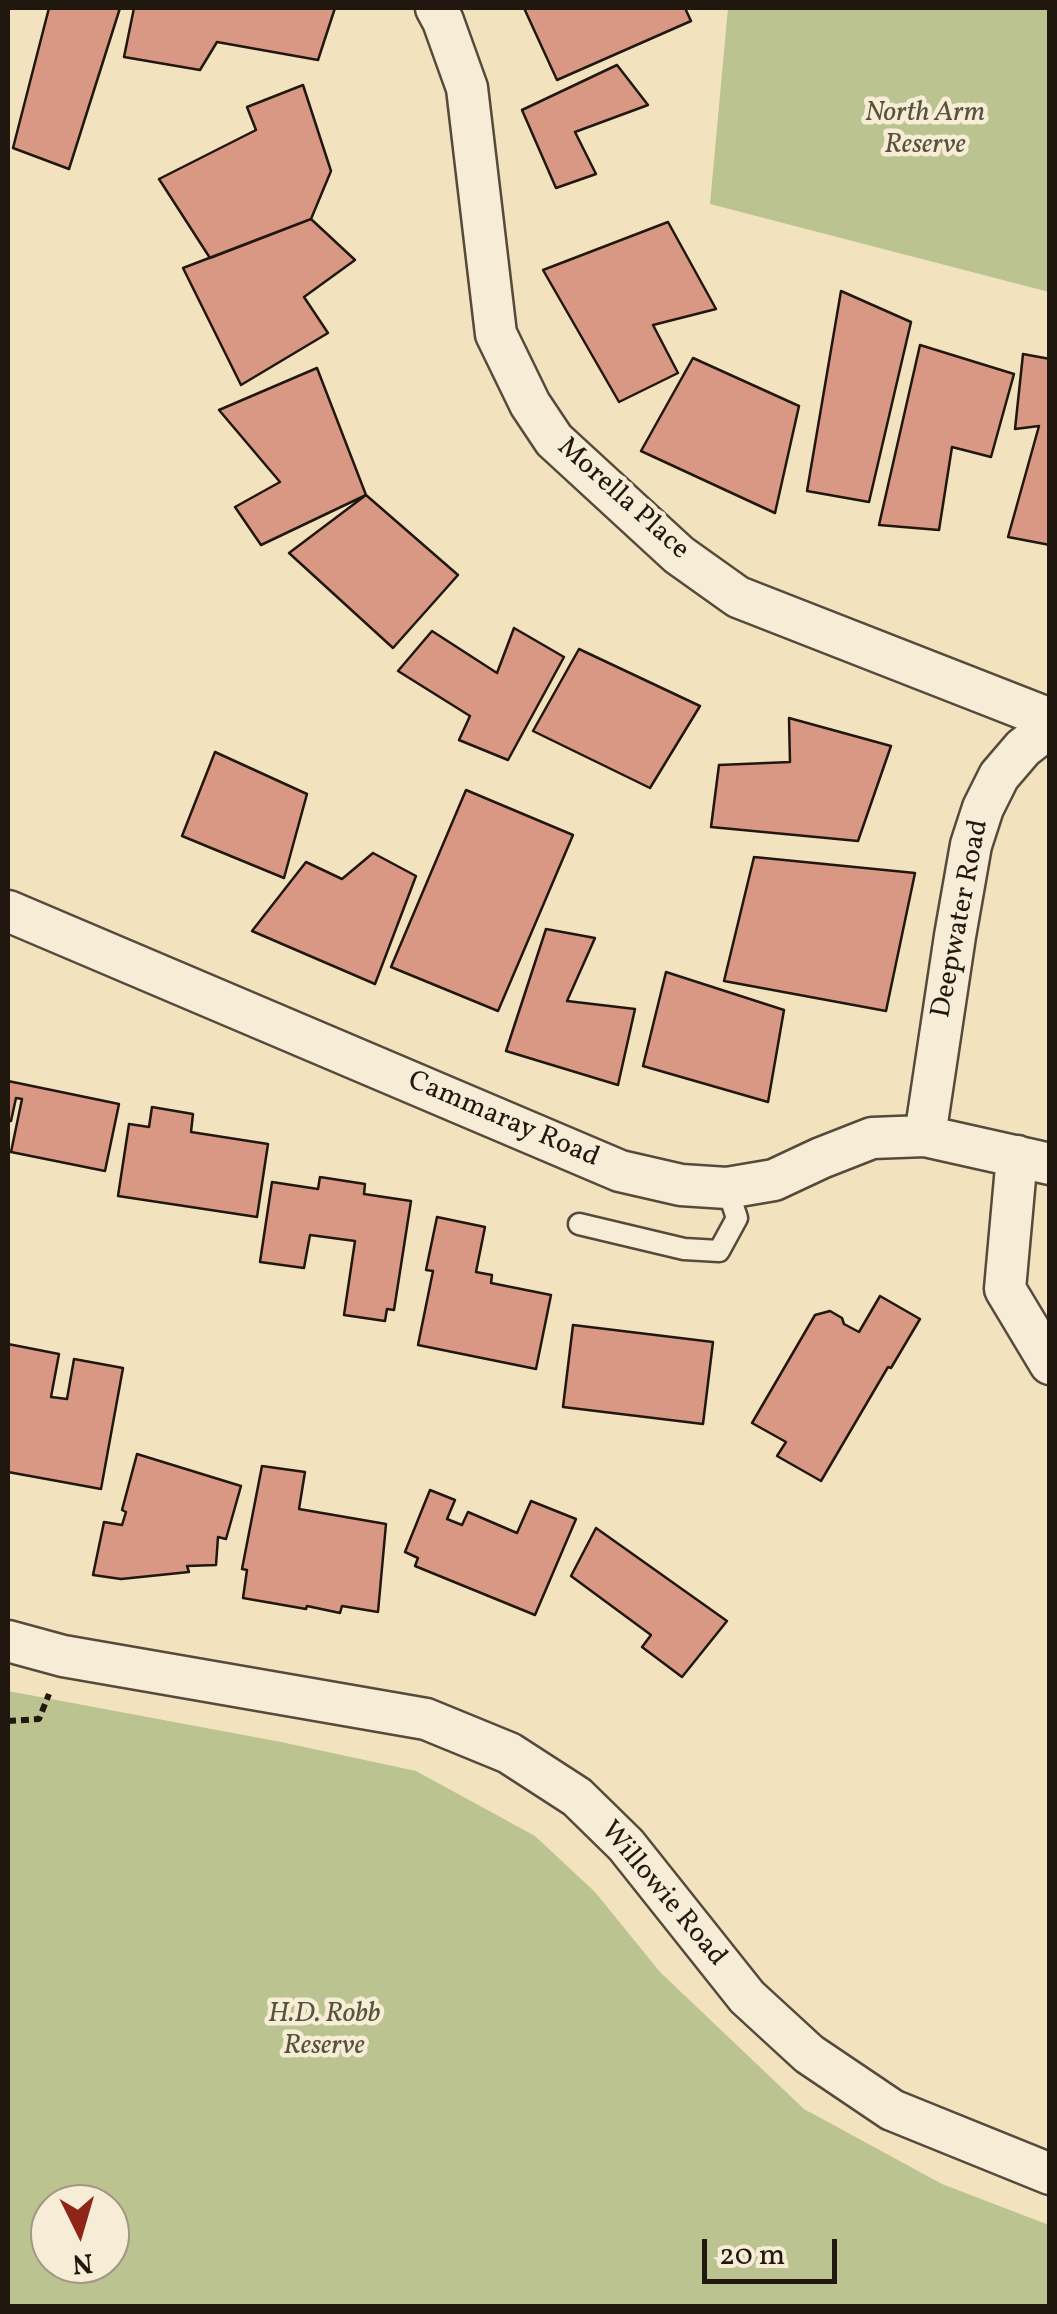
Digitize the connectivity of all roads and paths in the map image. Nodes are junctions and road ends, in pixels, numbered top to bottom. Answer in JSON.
{"nodes":[{"id":1,"x":436,"y":8,"type":"edge"},
{"id":2,"x":1050,"y":719,"type":"edge"},
{"id":3,"x":1050,"y":727,"type":"edge"},
{"id":4,"x":8,"y":911,"type":"edge"},
{"id":5,"x":924,"y":1136,"type":"junction"},
{"id":6,"x":1034,"y":1160,"type":"edge"},
{"id":7,"x":727,"y":1188,"type":"junction"},
{"id":8,"x":579,"y":1224,"type":"dead end"},
{"id":9,"x":1050,"y":1364,"type":"edge"},
{"id":10,"x":8,"y":1641,"type":"edge"},
{"id":11,"x":1050,"y":2174,"type":"edge"}],
"edges":[{"from":1,"to":2,"type":"street","name":"Morella Place"},
{"from":3,"to":5,"type":"street","name":"Deepwater Road"},
{"from":4,"to":7,"type":"street","name":"Cammaray Road"},
{"from":5,"to":6,"type":"street","name":"Cammaray Road"},
{"from":5,"to":7,"type":"street","name":"Cammaray Road"},
{"from":6,"to":9,"type":"street"},
{"from":7,"to":8,"type":"lane"},
{"from":10,"to":11,"type":"street","name":"Willowie Road"}]}
